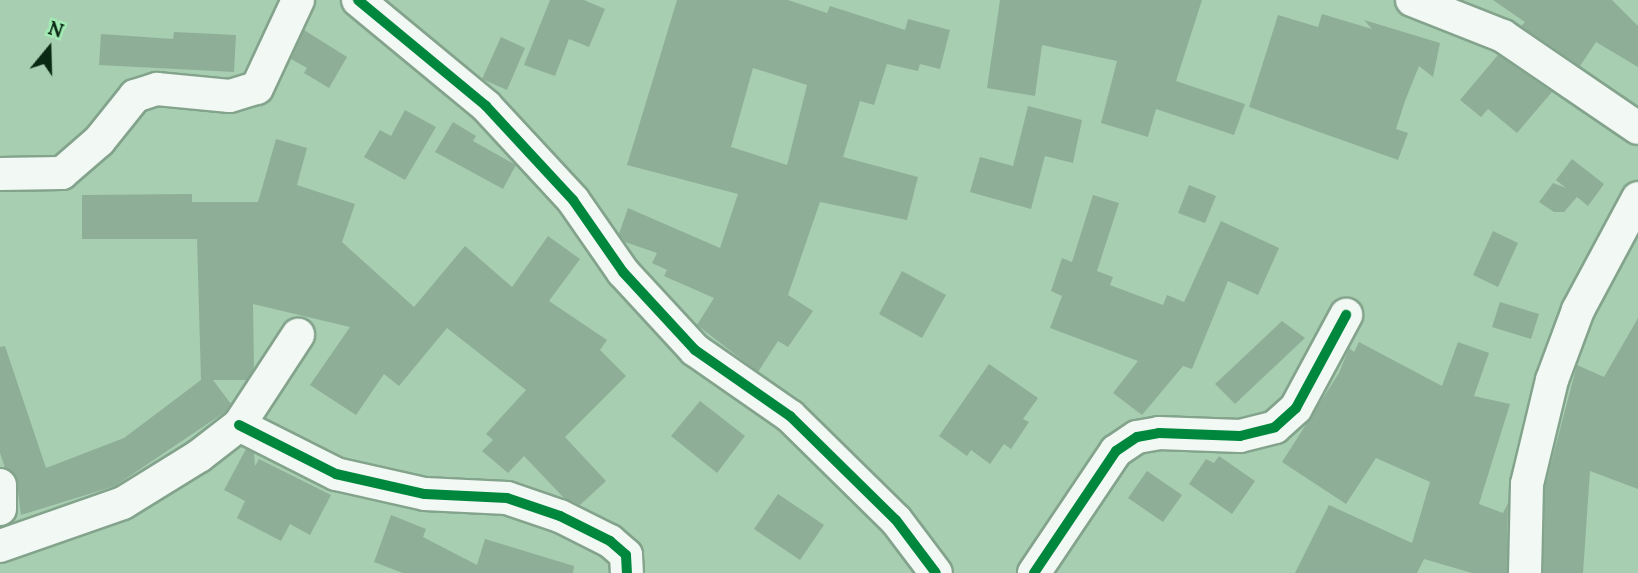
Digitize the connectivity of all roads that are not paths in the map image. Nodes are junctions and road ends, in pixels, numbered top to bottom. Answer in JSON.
{"nodes":[{"id":1,"x":298,"y":0,"type":"edge"},
{"id":2,"x":358,"y":0,"type":"edge"},
{"id":3,"x":1412,"y":0,"type":"edge"},
{"id":4,"x":1446,"y":7,"type":"edge"},
{"id":5,"x":1638,"y":128,"type":"edge"},
{"id":6,"x":0,"y":174,"type":"edge"},
{"id":7,"x":1638,"y":198,"type":"edge"},
{"id":8,"x":1346,"y":315,"type":"dead end"},
{"id":9,"x":298,"y":335,"type":"dead end"},
{"id":10,"x":239,"y":425,"type":"junction"},
{"id":11,"x":0,"y":485,"type":"edge"},
{"id":12,"x":0,"y":509,"type":"edge"},
{"id":13,"x":0,"y":546,"type":"edge"},
{"id":14,"x":626,"y":573,"type":"edge"},
{"id":15,"x":936,"y":573,"type":"edge"},
{"id":16,"x":1034,"y":573,"type":"edge"},
{"id":17,"x":1525,"y":573,"type":"edge"}],
"edges":[{"from":1,"to":6,"type":"street"},
{"from":2,"to":15,"type":"street"},
{"from":3,"to":4,"type":"street"},
{"from":4,"to":5,"type":"street"},
{"from":7,"to":17,"type":"street"},
{"from":8,"to":16,"type":"street"},
{"from":9,"to":10,"type":"street"},
{"from":10,"to":13,"type":"street"},
{"from":10,"to":14,"type":"street"},
{"from":11,"to":12,"type":"street"}]}
